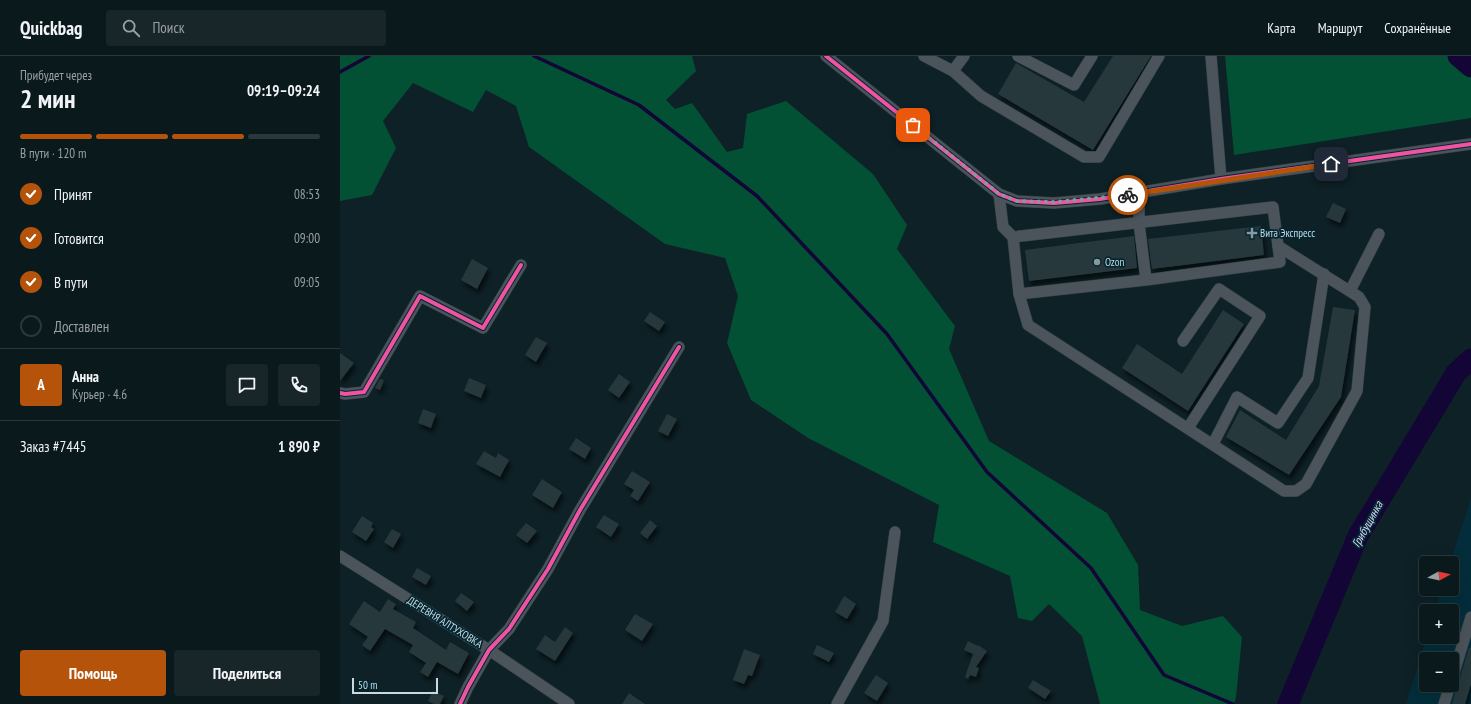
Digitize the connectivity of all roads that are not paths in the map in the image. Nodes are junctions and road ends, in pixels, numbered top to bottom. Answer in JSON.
{"nodes":[{"id":1,"x":826,"y":56,"type":"edge"},
{"id":2,"x":924,"y":56,"type":"edge"},
{"id":3,"x":964,"y":56,"type":"edge"},
{"id":4,"x":1018,"y":56,"type":"edge"},
{"id":5,"x":1092,"y":56,"type":"edge"},
{"id":6,"x":1159,"y":56,"type":"edge"},
{"id":7,"x":1211,"y":56,"type":"edge"},
{"id":8,"x":952,"y":71,"type":"junction"},
{"id":9,"x":1471,"y":144,"type":"edge"},
{"id":10,"x":1222,"y":179,"type":"junction"},
{"id":11,"x":1139,"y":193,"type":"junction"},
{"id":12,"x":999,"y":194,"type":"junction"},
{"id":13,"x":1139,"y":223,"type":"junction"},
{"id":14,"x":1379,"y":234,"type":"dead end"},
{"id":15,"x":1013,"y":237,"type":"junction"},
{"id":16,"x":1278,"y":246,"type":"junction"},
{"id":17,"x":521,"y":265,"type":"dead end"},
{"id":18,"x":1324,"y":274,"type":"junction"},
{"id":19,"x":1146,"y":280,"type":"junction"},
{"id":20,"x":1350,"y":291,"type":"junction"},
{"id":21,"x":1019,"y":294,"type":"junction"},
{"id":22,"x":1182,"y":341,"type":"dead end"},
{"id":23,"x":679,"y":347,"type":"dead end"},
{"id":24,"x":340,"y":393,"type":"edge"},
{"id":25,"x":1188,"y":428,"type":"junction"},
{"id":26,"x":1213,"y":444,"type":"junction"},
{"id":27,"x":895,"y":532,"type":"dead end"},
{"id":28,"x":340,"y":556,"type":"edge"},
{"id":29,"x":1471,"y":617,"type":"edge"},
{"id":30,"x":489,"y":650,"type":"junction"},
{"id":31,"x":1459,"y":656,"type":"edge"},
{"id":32,"x":1448,"y":692,"type":"edge"},
{"id":33,"x":840,"y":703,"type":"edge"},
{"id":34,"x":460,"y":704,"type":"edge"},
{"id":35,"x":569,"y":704,"type":"edge"},
{"id":36,"x":1444,"y":704,"type":"edge"}],
"edges":[{"from":1,"to":12,"type":"street"},
{"from":2,"to":8,"type":"street"},
{"from":3,"to":8,"type":"street"},
{"from":4,"to":5,"type":"street"},
{"from":6,"to":8,"type":"street"},
{"from":7,"to":10,"type":"street"},
{"from":9,"to":10,"type":"street"},
{"from":10,"to":11,"type":"street"},
{"from":11,"to":12,"type":"street"},
{"from":11,"to":13,"type":"street"},
{"from":12,"to":15,"type":"street"},
{"from":13,"to":15,"type":"street"},
{"from":13,"to":16,"type":"street"},
{"from":13,"to":19,"type":"street"},
{"from":14,"to":20,"type":"street"},
{"from":15,"to":21,"type":"street"},
{"from":16,"to":18,"type":"street"},
{"from":16,"to":19,"type":"street"},
{"from":17,"to":24,"type":"street"},
{"from":18,"to":20,"type":"street"},
{"from":18,"to":26,"type":"street"},
{"from":19,"to":21,"type":"street"},
{"from":20,"to":26,"type":"street"},
{"from":21,"to":25,"type":"street"},
{"from":22,"to":25,"type":"street"},
{"from":23,"to":30,"type":"street"},
{"from":25,"to":26,"type":"street"},
{"from":27,"to":33,"type":"street"},
{"from":28,"to":30,"type":"street","name":"ДЕРЕВНЯ АЛТУХОВКА"},
{"from":29,"to":31,"type":"street"},
{"from":30,"to":34,"type":"street"},
{"from":30,"to":35,"type":"street","name":"ДЕРЕВНЯ АЛТУХОВКА"},
{"from":32,"to":36,"type":"street"}]}
